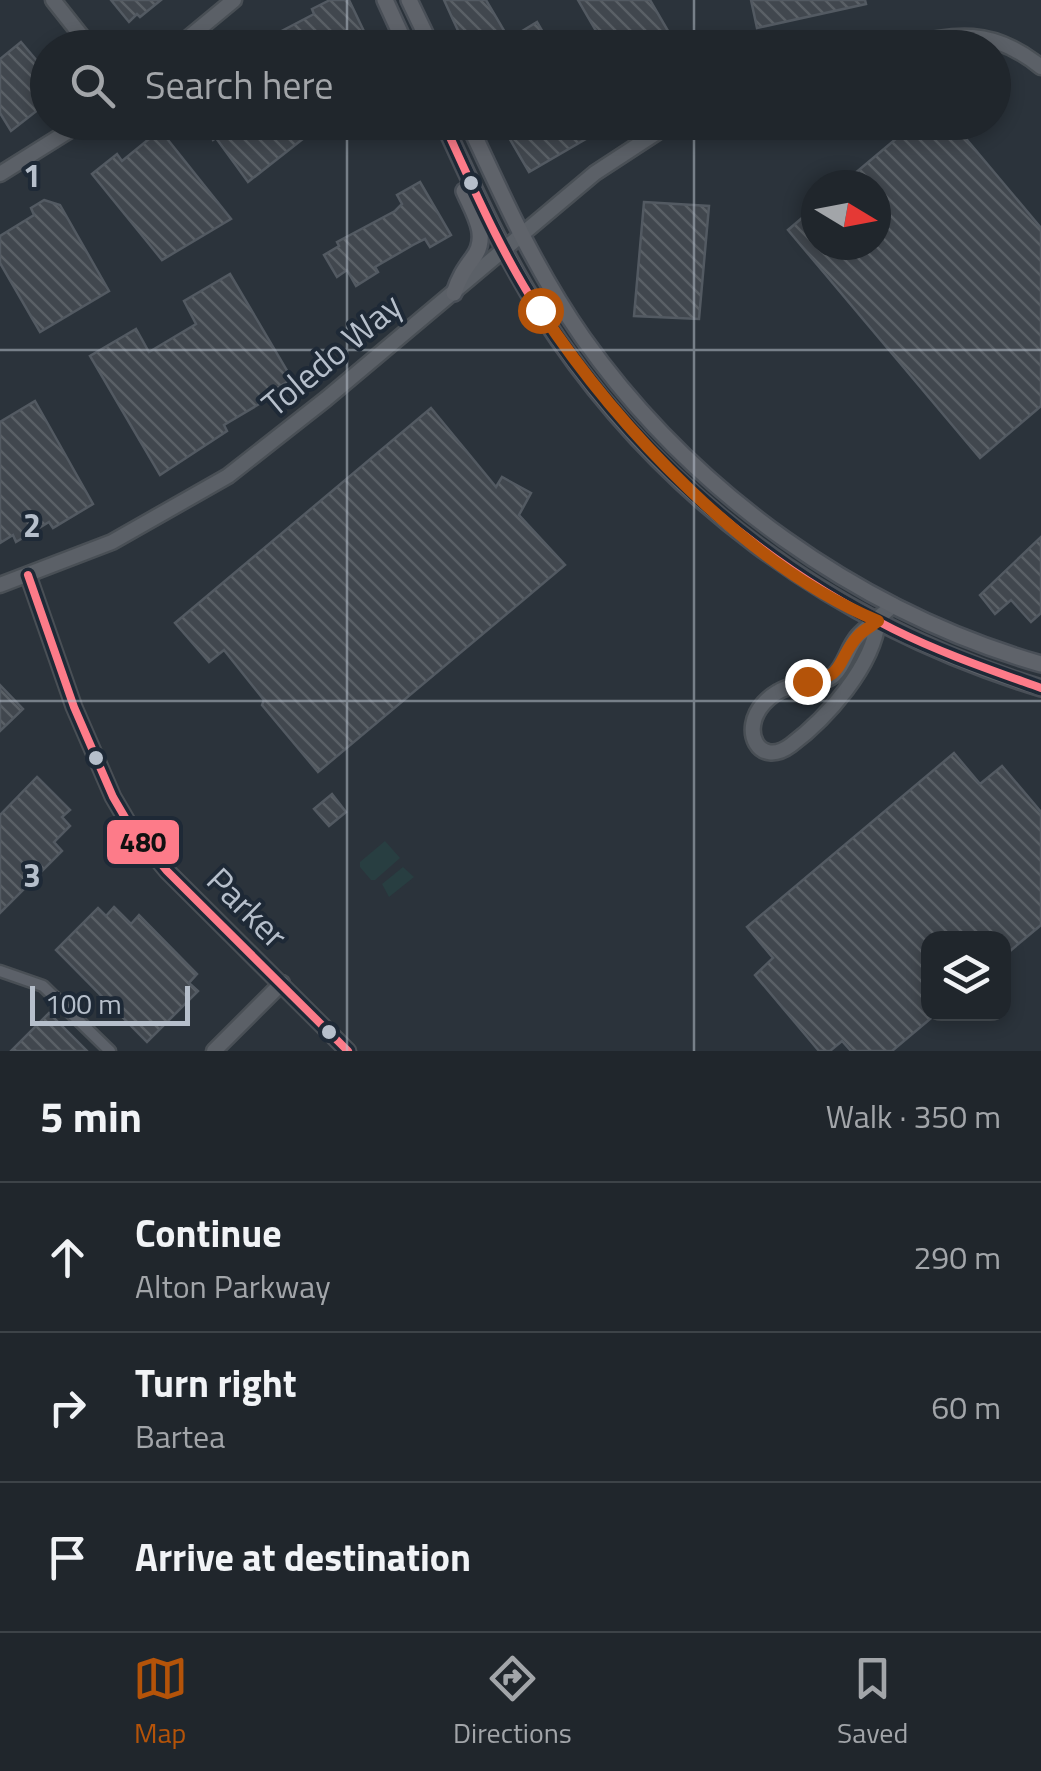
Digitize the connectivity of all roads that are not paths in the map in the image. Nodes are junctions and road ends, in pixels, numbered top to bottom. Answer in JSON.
{"nodes":[{"id":1,"x":53,"y":0,"type":"edge"},
{"id":2,"x":234,"y":0,"type":"edge"},
{"id":3,"x":384,"y":0,"type":"edge"},
{"id":4,"x":409,"y":0,"type":"edge"},
{"id":5,"x":77,"y":30,"type":"edge"},
{"id":6,"x":198,"y":30,"type":"edge"},
{"id":7,"x":398,"y":30,"type":"edge"},
{"id":8,"x":423,"y":30,"type":"edge"},
{"id":9,"x":1011,"y":46,"type":"edge"},
{"id":10,"x":1041,"y":67,"type":"edge"},
{"id":11,"x":55,"y":140,"type":"edge"},
{"id":12,"x":451,"y":140,"type":"edge"},
{"id":13,"x":477,"y":140,"type":"edge"},
{"id":14,"x":645,"y":140,"type":"edge"},
{"id":15,"x":455,"y":149,"type":"junction"},
{"id":16,"x":0,"y":174,"type":"edge"},
{"id":17,"x":522,"y":234,"type":"junction"},
{"id":18,"x":504,"y":250,"type":"junction"},
{"id":19,"x":454,"y":293,"type":"junction"},
{"id":20,"x":28,"y":575,"type":"junction"},
{"id":21,"x":0,"y":585,"type":"edge"},
{"id":22,"x":893,"y":605,"type":"junction"},
{"id":23,"x":878,"y":621,"type":"junction"},
{"id":24,"x":1041,"y":664,"type":"edge"},
{"id":25,"x":1041,"y":688,"type":"edge"},
{"id":26,"x":0,"y":970,"type":"edge"},
{"id":27,"x":282,"y":984,"type":"junction"},
{"id":28,"x":110,"y":1051,"type":"edge"},
{"id":29,"x":214,"y":1051,"type":"edge"},
{"id":30,"x":348,"y":1051,"type":"edge"}],
"edges":[{"from":1,"to":5,"type":"street"},
{"from":2,"to":6,"type":"street"},
{"from":3,"to":7,"type":"main road"},
{"from":4,"to":8,"type":"main road"},
{"from":9,"to":10,"type":"street"},
{"from":11,"to":16,"type":"street"},
{"from":12,"to":15,"type":"main road"},
{"from":13,"to":17,"type":"main road"},
{"from":14,"to":17,"type":"street","name":"Toledo Way"},
{"from":15,"to":18,"type":"main road"},
{"from":15,"to":19,"type":"main road"},
{"from":17,"to":18,"type":"street","name":"Toledo Way"},
{"from":17,"to":22,"type":"main road"},
{"from":18,"to":19,"type":"street","name":"Toledo Way"},
{"from":18,"to":23,"type":"main road"},
{"from":19,"to":20,"type":"street","name":"Toledo Way"},
{"from":20,"to":21,"type":"street","name":"Toledo Way"},
{"from":20,"to":27,"type":"street","name":"Parker"},
{"from":22,"to":23,"type":"street"},
{"from":22,"to":24,"type":"main road"},
{"from":23,"to":23,"type":"street"},
{"from":23,"to":25,"type":"main road"},
{"from":26,"to":28,"type":"street"},
{"from":27,"to":29,"type":"street"},
{"from":27,"to":30,"type":"street","name":"Parker"}]}
